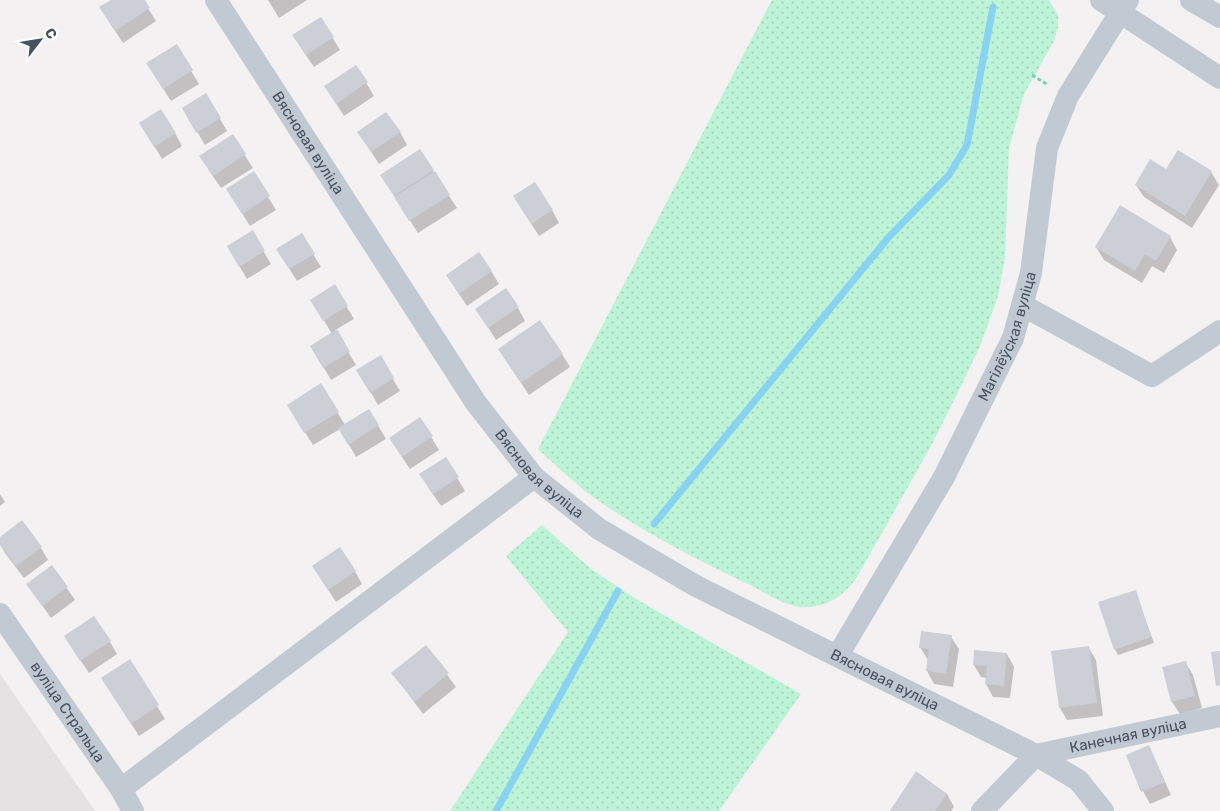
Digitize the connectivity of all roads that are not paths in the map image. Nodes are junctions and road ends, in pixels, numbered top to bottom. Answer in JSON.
{"nodes":[{"id":1,"x":216,"y":0,"type":"edge"},
{"id":2,"x":1101,"y":0,"type":"edge"},
{"id":3,"x":1191,"y":0,"type":"edge"},
{"id":4,"x":1124,"y":6,"type":"edge"},
{"id":5,"x":1220,"y":18,"type":"edge"},
{"id":6,"x":1220,"y":78,"type":"edge"},
{"id":7,"x":1022,"y":306,"type":"junction"},
{"id":8,"x":1220,"y":331,"type":"edge"},
{"id":9,"x":534,"y":477,"type":"junction"},
{"id":10,"x":0,"y":614,"type":"edge"},
{"id":11,"x":838,"y":654,"type":"junction"},
{"id":12,"x":1220,"y":716,"type":"edge"},
{"id":13,"x":1036,"y":755,"type":"junction"},
{"id":14,"x":121,"y":789,"type":"junction"},
{"id":15,"x":133,"y":811,"type":"edge"},
{"id":16,"x":982,"y":811,"type":"edge"},
{"id":17,"x":1103,"y":811,"type":"edge"}],
"edges":[{"from":1,"to":9,"type":"street","name":"Вясновая вуліца"},
{"from":2,"to":4,"type":"street"},
{"from":3,"to":5,"type":"street"},
{"from":4,"to":6,"type":"street"},
{"from":4,"to":7,"type":"street","name":"Магілёўская вуліца"},
{"from":7,"to":8,"type":"street"},
{"from":7,"to":11,"type":"street","name":"Магілёўская вуліца"},
{"from":9,"to":11,"type":"street","name":"Вясновая вуліца"},
{"from":9,"to":14,"type":"street"},
{"from":10,"to":14,"type":"street","name":"вуліца Стральца"},
{"from":11,"to":13,"type":"street","name":"Вясновая вуліца"},
{"from":12,"to":13,"type":"street","name":"Канечная вуліца"},
{"from":13,"to":16,"type":"street"},
{"from":13,"to":17,"type":"street","name":"Вясновая вуліца"},
{"from":14,"to":15,"type":"street","name":"вуліца Стральца"}]}
